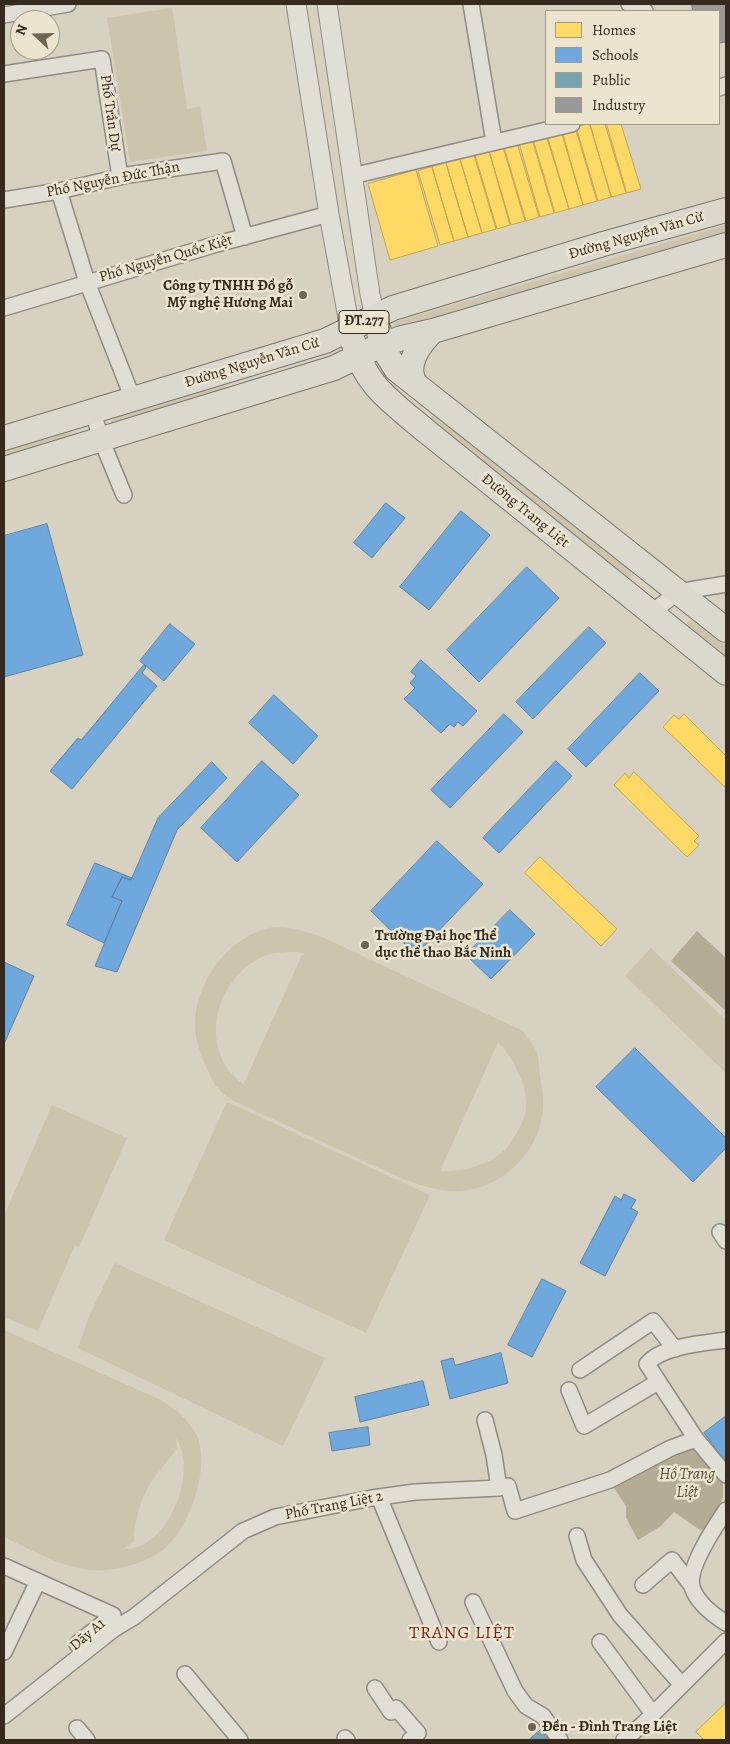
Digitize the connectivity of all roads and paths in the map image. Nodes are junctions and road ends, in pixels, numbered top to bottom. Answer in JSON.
{"nodes":[{"id":1,"x":68,"y":4,"type":"edge"},
{"id":2,"x":296,"y":4,"type":"edge"},
{"id":3,"x":327,"y":4,"type":"edge"},
{"id":4,"x":472,"y":4,"type":"edge"},
{"id":5,"x":629,"y":4,"type":"edge"},
{"id":6,"x":643,"y":10,"type":"edge"},
{"id":7,"x":4,"y":15,"type":"edge"},
{"id":8,"x":4,"y":74,"type":"edge"},
{"id":9,"x":568,"y":125,"type":"edge"},
{"id":10,"x":494,"y":142,"type":"junction"},
{"id":11,"x":352,"y":176,"type":"junction"},
{"id":12,"x":120,"y":177,"type":"junction"},
{"id":13,"x":58,"y":191,"type":"junction"},
{"id":14,"x":4,"y":200,"type":"edge"},
{"id":15,"x":726,"y":210,"type":"edge"},
{"id":16,"x":329,"y":214,"type":"junction"},
{"id":17,"x":245,"y":237,"type":"junction"},
{"id":18,"x":726,"y":245,"type":"edge"},
{"id":19,"x":87,"y":282,"type":"junction"},
{"id":20,"x":4,"y":308,"type":"edge"},
{"id":21,"x":375,"y":316,"type":"junction"},
{"id":22,"x":350,"y":329,"type":"junction"},
{"id":23,"x":433,"y":331,"type":"junction"},
{"id":24,"x":382,"y":345,"type":"junction"},
{"id":25,"x":357,"y":356,"type":"junction"},
{"id":26,"x":417,"y":386,"type":"junction"},
{"id":27,"x":133,"y":399,"type":"junction"},
{"id":28,"x":93,"y":412,"type":"junction"},
{"id":29,"x":4,"y":438,"type":"edge"},
{"id":30,"x":101,"y":439,"type":"junction"},
{"id":31,"x":4,"y":470,"type":"edge"},
{"id":32,"x":124,"y":495,"type":"dead end"},
{"id":33,"x":726,"y":584,"type":"edge"},
{"id":34,"x":678,"y":592,"type":"junction"},
{"id":35,"x":651,"y":613,"type":"junction"},
{"id":36,"x":726,"y":630,"type":"edge"},
{"id":37,"x":726,"y":673,"type":"edge"},
{"id":38,"x":726,"y":1340,"type":"edge"},
{"id":39,"x":675,"y":1349,"type":"junction"},
{"id":40,"x":580,"y":1370,"type":"dead end"},
{"id":41,"x":658,"y":1382,"type":"junction"},
{"id":42,"x":568,"y":1390,"type":"dead end"},
{"id":43,"x":484,"y":1420,"type":"dead end"},
{"id":44,"x":696,"y":1439,"type":"junction"},
{"id":45,"x":726,"y":1475,"type":"edge"},
{"id":46,"x":499,"y":1488,"type":"junction"},
{"id":47,"x":378,"y":1497,"type":"junction"},
{"id":48,"x":726,"y":1510,"type":"edge"},
{"id":49,"x":577,"y":1536,"type":"dead end"},
{"id":50,"x":4,"y":1566,"type":"edge"},
{"id":51,"x":38,"y":1581,"type":"junction"},
{"id":52,"x":643,"y":1585,"type":"dead end"},
{"id":53,"x":692,"y":1586,"type":"junction"},
{"id":54,"x":473,"y":1602,"type":"dead end"},
{"id":55,"x":726,"y":1623,"type":"edge"},
{"id":56,"x":726,"y":1641,"type":"edge"},
{"id":57,"x":438,"y":1642,"type":"dead end"},
{"id":58,"x":600,"y":1642,"type":"dead end"},
{"id":59,"x":4,"y":1652,"type":"edge"},
{"id":60,"x":185,"y":1674,"type":"dead end"},
{"id":61,"x":682,"y":1685,"type":"junction"},
{"id":62,"x":375,"y":1688,"type":"dead end"},
{"id":63,"x":4,"y":1714,"type":"edge"},
{"id":64,"x":653,"y":1714,"type":"junction"},
{"id":65,"x":77,"y":1728,"type":"dead end"},
{"id":66,"x":628,"y":1739,"type":"edge"},
{"id":67,"x":87,"y":1740,"type":"edge"},
{"id":68,"x":240,"y":1740,"type":"edge"},
{"id":69,"x":410,"y":1740,"type":"edge"},
{"id":70,"x":560,"y":1740,"type":"edge"}],
"edges":[{"from":1,"to":7,"type":"street"},
{"from":2,"to":16,"type":"street"},
{"from":3,"to":11,"type":"street"},
{"from":4,"to":10,"type":"street"},
{"from":5,"to":6,"type":"street"},
{"from":8,"to":12,"type":"street","name":"Phố Trần Dự"},
{"from":9,"to":10,"type":"street"},
{"from":10,"to":11,"type":"street"},
{"from":11,"to":21,"type":"street"},
{"from":12,"to":13,"type":"street","name":"Phố Nguyễn Đức Thận"},
{"from":12,"to":17,"type":"street","name":"Phố Nguyễn Đức Thận"},
{"from":13,"to":14,"type":"street","name":"Phố Nguyễn Đức Thận"},
{"from":13,"to":19,"type":"street"},
{"from":15,"to":21,"type":"main road","name":"Đường Nguyễn Văn Cừ","number":"ĐT.277"},
{"from":16,"to":17,"type":"street","name":"Phố Nguyễn Quốc Kiệt"},
{"from":16,"to":22,"type":"street"},
{"from":17,"to":19,"type":"street","name":"Phố Nguyễn Quốc Kiệt"},
{"from":18,"to":23,"type":"main road","name":"Đường Nguyễn Văn Cừ","number":"ĐT.277"},
{"from":19,"to":20,"type":"street","name":"Phố Nguyễn Quốc Kiệt"},
{"from":19,"to":27,"type":"street"},
{"from":21,"to":22,"type":"main road","name":"Đường Nguyễn Văn Cừ","number":"ĐT.277"},
{"from":21,"to":24,"type":"main road","name":"Đường Trang Liệt"},
{"from":22,"to":25,"type":"main road","name":"Đường Trang Liệt"},
{"from":22,"to":27,"type":"main road","name":"Đường Nguyễn Văn Cừ","number":"ĐT.277"},
{"from":23,"to":24,"type":"main road","name":"Đường Nguyễn Văn Cừ","number":"ĐT.277"},
{"from":23,"to":26,"type":"main road"},
{"from":24,"to":25,"type":"main road","name":"Đường Nguyễn Văn Cừ","number":"ĐT.277"},
{"from":24,"to":26,"type":"main road","name":"Đường Trang Liệt"},
{"from":25,"to":30,"type":"main road","name":"Đường Nguyễn Văn Cừ","number":"ĐT.277"},
{"from":25,"to":35,"type":"main road","name":"Đường Trang Liệt"},
{"from":26,"to":34,"type":"main road","name":"Đường Trang Liệt"},
{"from":27,"to":28,"type":"main road","name":"Đường Nguyễn Văn Cừ","number":"ĐT.277"},
{"from":28,"to":29,"type":"main road","name":"Đường Nguyễn Văn Cừ","number":"ĐT.277"},
{"from":28,"to":30,"type":"street"},
{"from":30,"to":31,"type":"main road","name":"Đường Nguyễn Văn Cừ","number":"ĐT.277"},
{"from":30,"to":32,"type":"street"},
{"from":33,"to":34,"type":"street"},
{"from":34,"to":35,"type":"street"},
{"from":34,"to":36,"type":"main road","name":"Đường Trang Liệt"},
{"from":35,"to":37,"type":"main road","name":"Đường Trang Liệt"},
{"from":38,"to":39,"type":"street"},
{"from":39,"to":40,"type":"street"},
{"from":39,"to":41,"type":"street"},
{"from":41,"to":42,"type":"street"},
{"from":41,"to":44,"type":"street"},
{"from":43,"to":46,"type":"street"},
{"from":44,"to":45,"type":"street"},
{"from":44,"to":46,"type":"street"},
{"from":46,"to":47,"type":"street","name":"Phố Trang Liệt 2"},
{"from":47,"to":57,"type":"street"},
{"from":47,"to":63,"type":"street","name":"Phố Trang Liệt 2"},
{"from":48,"to":53,"type":"street"},
{"from":49,"to":61,"type":"street"},
{"from":50,"to":51,"type":"street"},
{"from":51,"to":59,"type":"street"},
{"from":51,"to":63,"type":"street","name":"Dãy A1"},
{"from":52,"to":53,"type":"street"},
{"from":53,"to":55,"type":"street"},
{"from":54,"to":70,"type":"street"},
{"from":56,"to":61,"type":"street"},
{"from":58,"to":64,"type":"street"},
{"from":60,"to":68,"type":"street"},
{"from":61,"to":64,"type":"street"},
{"from":62,"to":69,"type":"street"},
{"from":64,"to":66,"type":"street"},
{"from":65,"to":67,"type":"street"}]}
